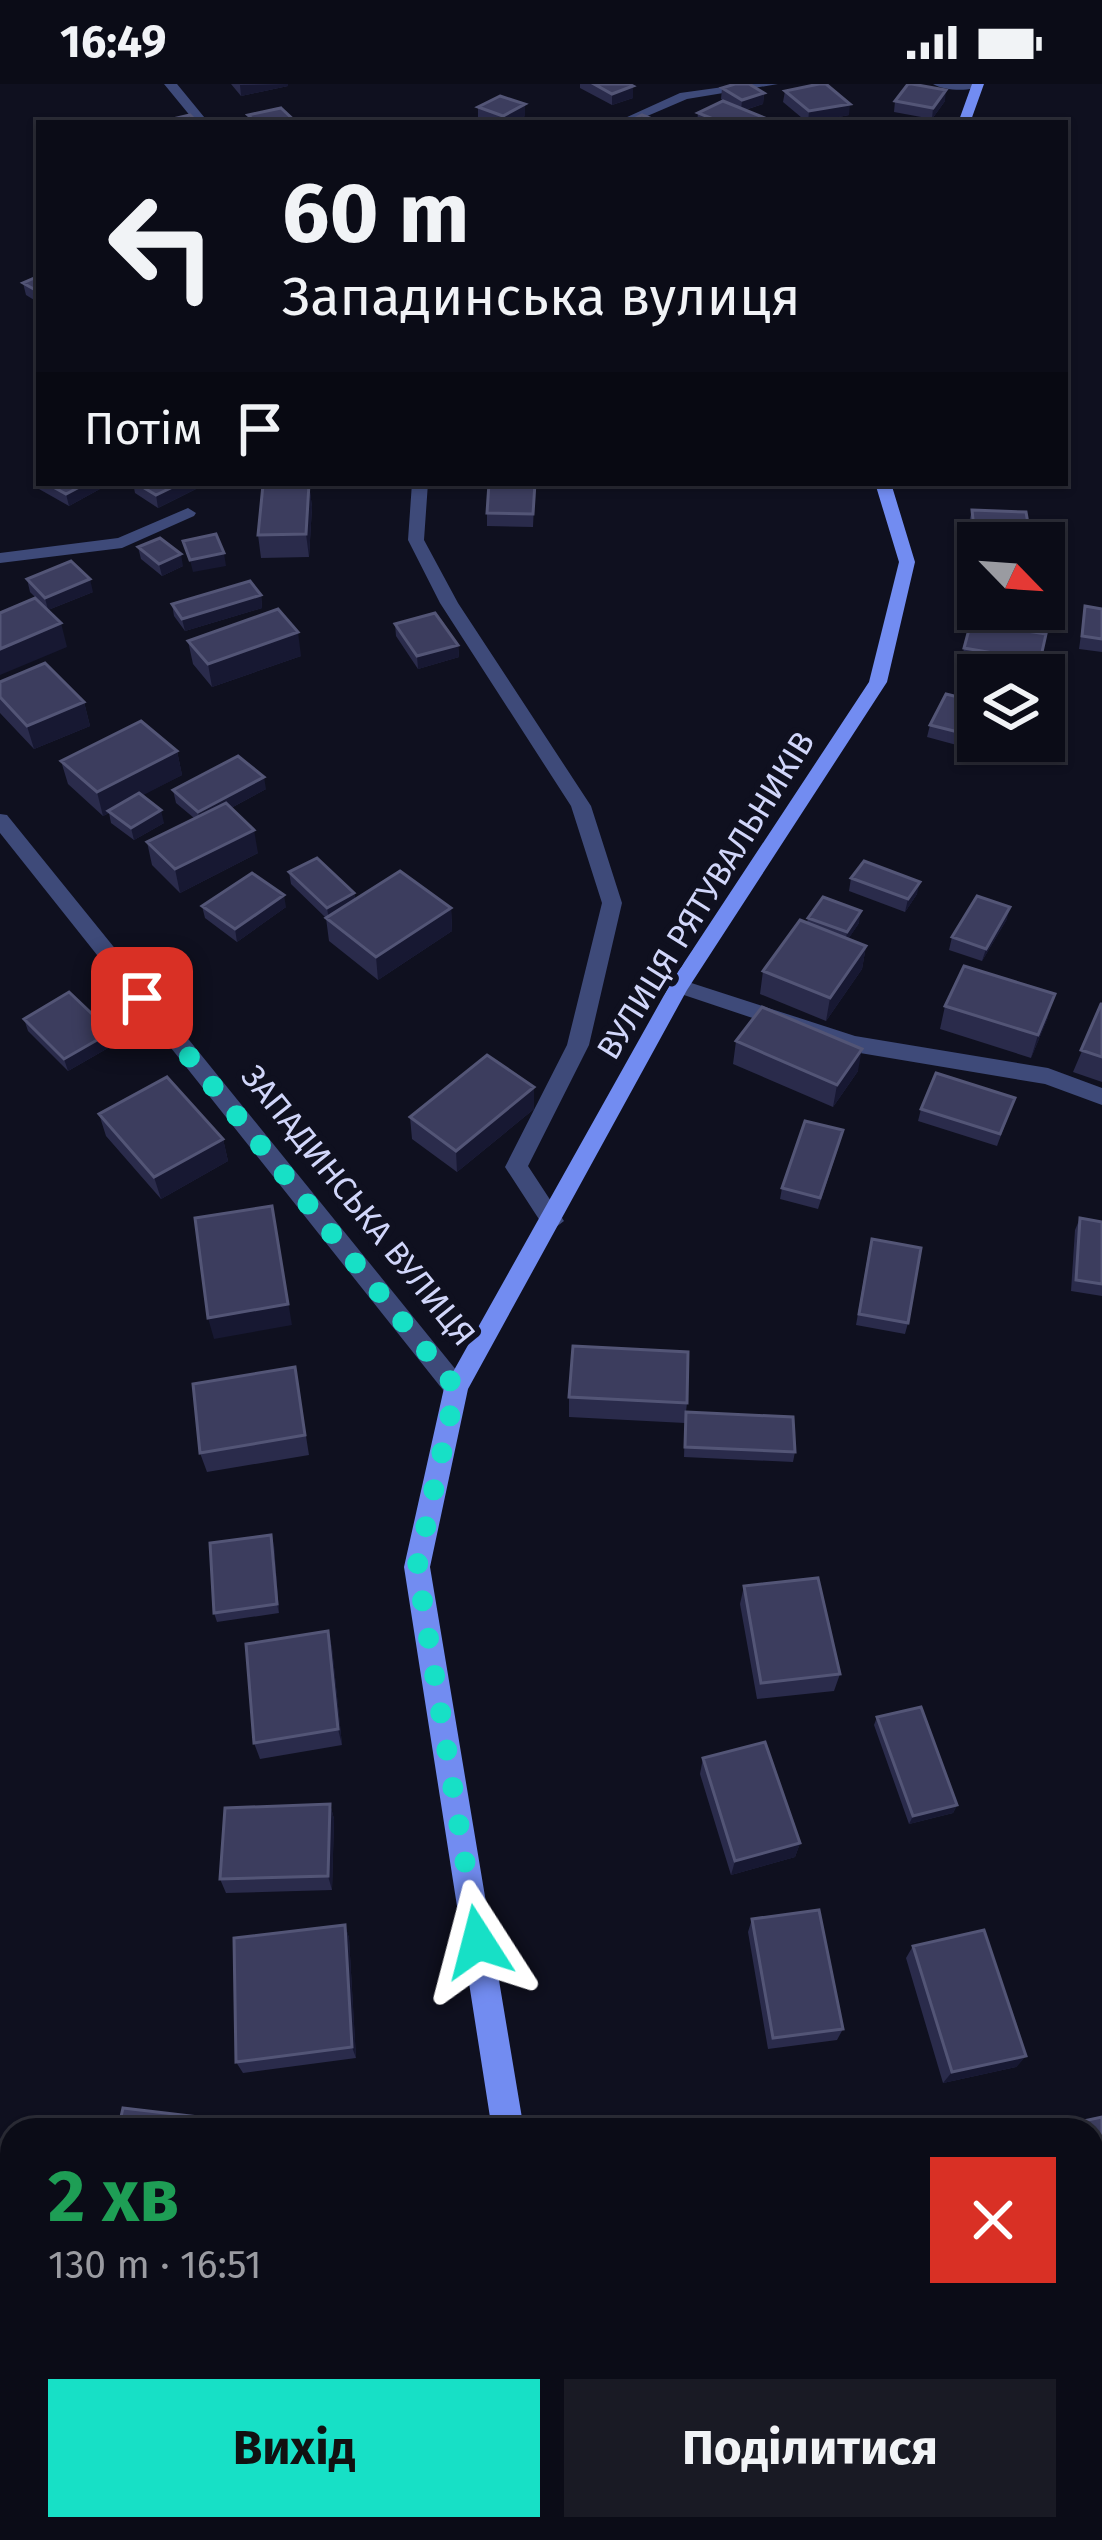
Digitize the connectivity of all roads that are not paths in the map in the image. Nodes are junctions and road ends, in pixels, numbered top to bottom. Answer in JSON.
{"nodes":[{"id":1,"x":170,"y":84,"type":"edge"},
{"id":2,"x":772,"y":84,"type":"edge"},
{"id":3,"x":939,"y":84,"type":"edge"},
{"id":4,"x":977,"y":84,"type":"edge"},
{"id":5,"x":200,"y":120,"type":"edge"},
{"id":6,"x":627,"y":120,"type":"edge"},
{"id":7,"x":965,"y":120,"type":"edge"},
{"id":8,"x":419,"y":486,"type":"edge"},
{"id":9,"x":884,"y":486,"type":"edge"},
{"id":10,"x":188,"y":513,"type":"dead end"},
{"id":11,"x":0,"y":558,"type":"edge"},
{"id":12,"x":0,"y":820,"type":"edge"},
{"id":13,"x":679,"y":986,"type":"junction"},
{"id":14,"x":1102,"y":1097,"type":"edge"},
{"id":15,"x":551,"y":1221,"type":"junction"},
{"id":16,"x":456,"y":1388,"type":"junction"},
{"id":17,"x":506,"y":2118,"type":"edge"}],
"edges":[{"from":1,"to":5,"type":"street"},
{"from":2,"to":6,"type":"street"},
{"from":3,"to":4,"type":"street"},
{"from":4,"to":7,"type":"main road"},
{"from":8,"to":15,"type":"street"},
{"from":9,"to":13,"type":"main road","name":"ВУЛИЦЯ РЯТУВАЛЬНИКІВ"},
{"from":10,"to":11,"type":"street"},
{"from":12,"to":16,"type":"street","name":"ЗАПАДИНСЬКА ВУЛИЦЯ"},
{"from":13,"to":14,"type":"street"},
{"from":13,"to":15,"type":"main road","name":"ВУЛИЦЯ РЯТУВАЛЬНИКІВ"},
{"from":15,"to":16,"type":"main road","name":"ВУЛИЦЯ РЯТУВАЛЬНИКІВ"},
{"from":16,"to":17,"type":"main road","name":"ЗАПАДИНСЬКА ВУЛИЦЯ"}]}
